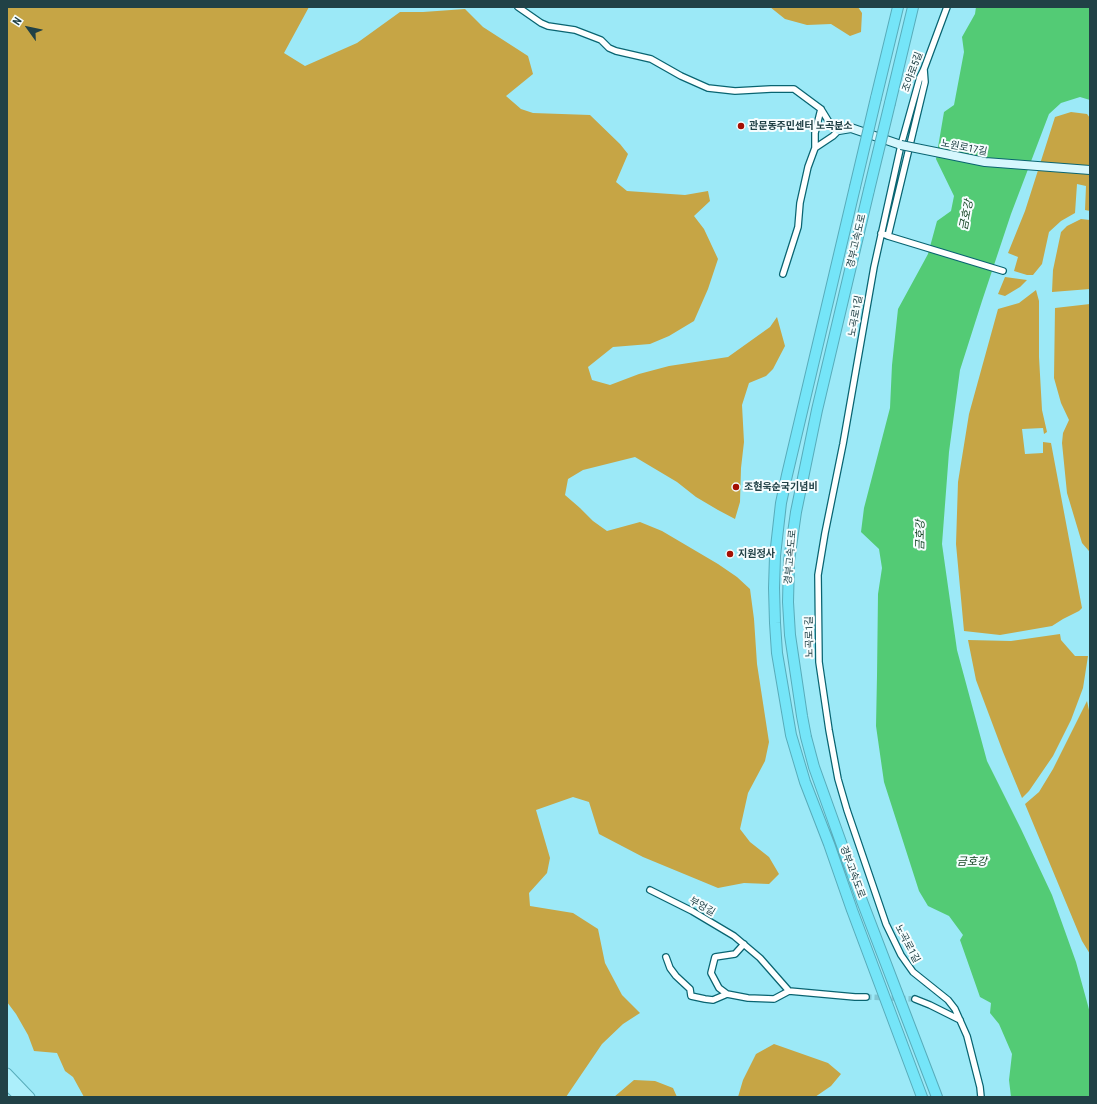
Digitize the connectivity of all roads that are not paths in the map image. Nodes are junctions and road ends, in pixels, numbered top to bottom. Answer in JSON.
{"nodes":[{"id":1,"x":518,"y":7,"type":"edge"},
{"id":2,"x":898,"y":7,"type":"edge"},
{"id":3,"x":913,"y":7,"type":"edge"},
{"id":4,"x":947,"y":7,"type":"edge"},
{"id":5,"x":924,"y":69,"type":"junction"},
{"id":6,"x":821,"y":109,"type":"junction"},
{"id":7,"x":839,"y":130,"type":"junction"},
{"id":8,"x":901,"y":145,"type":"junction"},
{"id":9,"x":815,"y":148,"type":"junction"},
{"id":10,"x":1090,"y":170,"type":"edge"},
{"id":11,"x":881,"y":232,"type":"junction"},
{"id":12,"x":888,"y":236,"type":"junction"},
{"id":13,"x":1003,"y":271,"type":"dead end"},
{"id":14,"x":783,"y":274,"type":"dead end"},
{"id":15,"x":650,"y":890,"type":"dead end"},
{"id":16,"x":744,"y":944,"type":"junction"},
{"id":17,"x":666,"y":957,"type":"dead end"},
{"id":18,"x":789,"y":991,"type":"junction"},
{"id":19,"x":727,"y":994,"type":"junction"},
{"id":20,"x":866,"y":997,"type":"tunnel mouth"},
{"id":21,"x":915,"y":1000,"type":"tunnel mouth"},
{"id":22,"x":960,"y":1020,"type":"junction"},
{"id":23,"x":7,"y":1073,"type":"edge"},
{"id":24,"x":7,"y":1085,"type":"edge"},
{"id":25,"x":19,"y":1097,"type":"edge"},
{"id":26,"x":30,"y":1097,"type":"edge"},
{"id":27,"x":922,"y":1097,"type":"edge"},
{"id":28,"x":937,"y":1097,"type":"edge"},
{"id":29,"x":981,"y":1097,"type":"edge"}],
"edges":[{"from":1,"to":6,"type":"street"},
{"from":2,"to":27,"type":"highway","name":"경부고속도로","bridge":true},
{"from":3,"to":28,"type":"highway","name":"경부고속도로","bridge":true},
{"from":4,"to":5,"type":"street","name":"조야로5길"},
{"from":5,"to":8,"type":"street","name":"조야로5길"},
{"from":5,"to":12,"type":"street"},
{"from":6,"to":7,"type":"street"},
{"from":6,"to":9,"type":"street"},
{"from":7,"to":8,"type":"main road","name":"노원로17길"},
{"from":7,"to":9,"type":"street"},
{"from":8,"to":10,"type":"main road","name":"노원로17길","bridge":true},
{"from":8,"to":11,"type":"street","name":"노곡로1길"},
{"from":9,"to":14,"type":"street"},
{"from":11,"to":12,"type":"street"},
{"from":11,"to":22,"type":"street","name":"노곡로1길"},
{"from":12,"to":13,"type":"street"},
{"from":15,"to":16,"type":"street","name":"부엉길"},
{"from":16,"to":18,"type":"street","name":"부엉길"},
{"from":16,"to":19,"type":"street"},
{"from":17,"to":19,"type":"street"},
{"from":18,"to":19,"type":"street"},
{"from":18,"to":20,"type":"street"},
{"from":21,"to":22,"type":"street"},
{"from":22,"to":29,"type":"street","name":"노곡로1길"},
{"from":23,"to":26,"type":"main road"},
{"from":24,"to":25,"type":"main road"}]}
